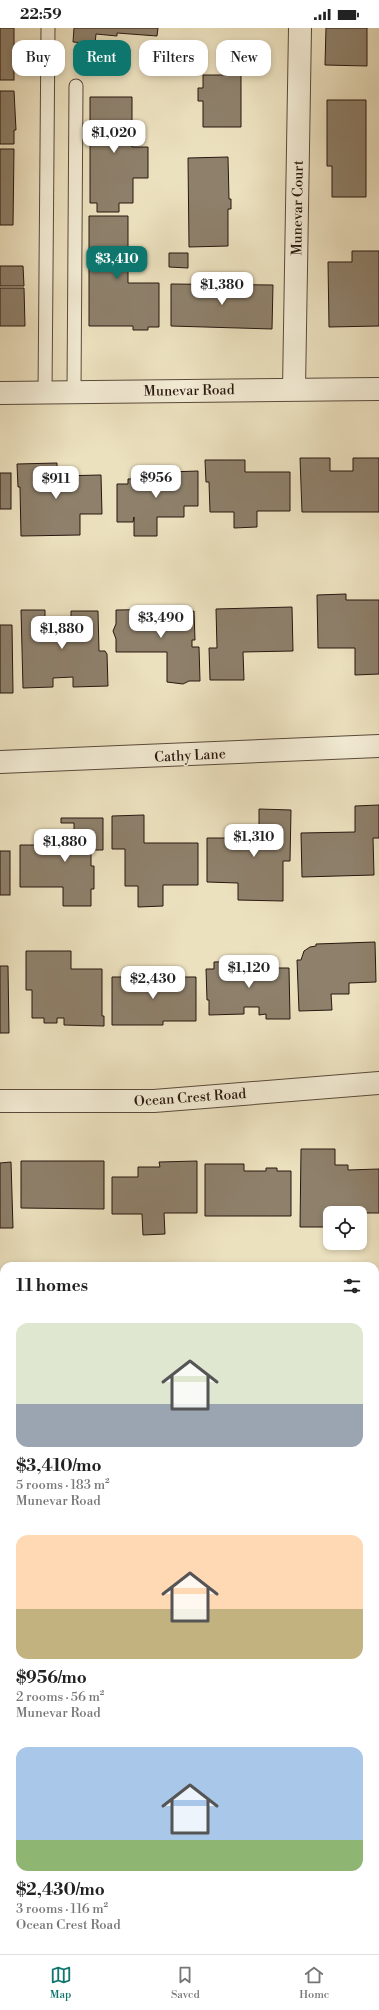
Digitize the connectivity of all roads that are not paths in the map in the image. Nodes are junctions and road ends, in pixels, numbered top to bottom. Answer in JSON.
{"nodes":[{"id":1,"x":48,"y":28,"type":"edge"},
{"id":2,"x":300,"y":28,"type":"edge"},
{"id":3,"x":76,"y":86,"type":"dead end"},
{"id":4,"x":294,"y":389,"type":"junction"},
{"id":5,"x":379,"y":389,"type":"edge"},
{"id":6,"x":74,"y":392,"type":"junction"},
{"id":7,"x":0,"y":393,"type":"edge"},
{"id":8,"x":45,"y":393,"type":"junction"},
{"id":9,"x":379,"y":746,"type":"edge"},
{"id":10,"x":0,"y":762,"type":"edge"},
{"id":11,"x":379,"y":1083,"type":"edge"},
{"id":12,"x":0,"y":1101,"type":"edge"}],
"edges":[{"from":1,"to":8,"type":"lane"},
{"from":2,"to":4,"type":"street","name":"Munevar Court"},
{"from":3,"to":6,"type":"lane"},
{"from":4,"to":5,"type":"street","name":"Munevar Road"},
{"from":4,"to":6,"type":"street","name":"Munevar Road"},
{"from":6,"to":8,"type":"street","name":"Munevar Road"},
{"from":7,"to":8,"type":"street","name":"Munevar Road"},
{"from":9,"to":10,"type":"street","name":"Cathy Lane"},
{"from":11,"to":12,"type":"street","name":"Ocean Crest Road"}]}
